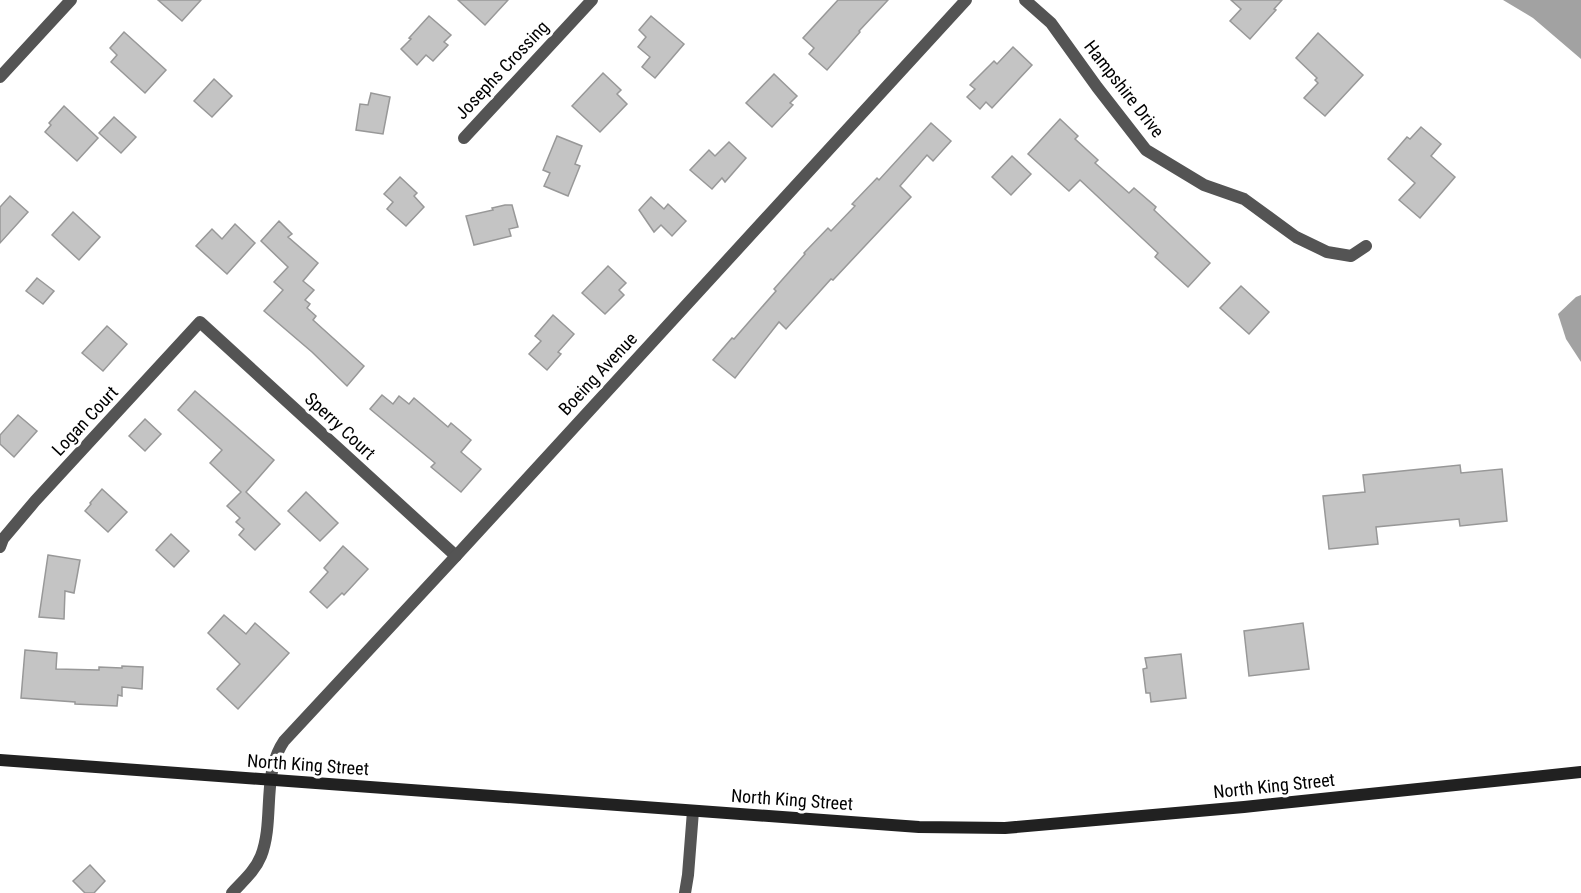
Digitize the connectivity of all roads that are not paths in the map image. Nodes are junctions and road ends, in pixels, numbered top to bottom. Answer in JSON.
{"nodes":[{"id":1,"x":71,"y":0,"type":"edge"},
{"id":2,"x":592,"y":0,"type":"edge"},
{"id":3,"x":966,"y":0,"type":"edge"},
{"id":4,"x":1025,"y":0,"type":"edge"},
{"id":5,"x":0,"y":76,"type":"edge"},
{"id":6,"x":464,"y":138,"type":"dead end"},
{"id":7,"x":1366,"y":246,"type":"dead end"},
{"id":8,"x":200,"y":322,"type":"joint"},
{"id":9,"x":0,"y":547,"type":"edge"},
{"id":10,"x":456,"y":556,"type":"junction"},
{"id":11,"x":0,"y":760,"type":"edge"},
{"id":12,"x":1581,"y":772,"type":"edge"},
{"id":13,"x":271,"y":780,"type":"junction"},
{"id":14,"x":693,"y":811,"type":"junction"},
{"id":15,"x":232,"y":893,"type":"edge"},
{"id":16,"x":685,"y":893,"type":"edge"}],
"edges":[{"from":1,"to":5,"type":"street"},
{"from":2,"to":6,"type":"street","name":"Josephs Crossing"},
{"from":3,"to":10,"type":"street","name":"Boeing Avenue"},
{"from":4,"to":7,"type":"street","name":"Hampshire Drive"},
{"from":8,"to":9,"type":"street","name":"Logan Court"},
{"from":8,"to":10,"type":"street","name":"Sperry Court"},
{"from":10,"to":13,"type":"street","name":"Boeing Avenue"},
{"from":11,"to":13,"type":"main road","name":"North King Street"},
{"from":12,"to":14,"type":"main road","name":"North King Street"},
{"from":13,"to":14,"type":"main road","name":"North King Street"},
{"from":13,"to":15,"type":"street","name":"Boeing Avenue"},
{"from":14,"to":16,"type":"street"}]}
